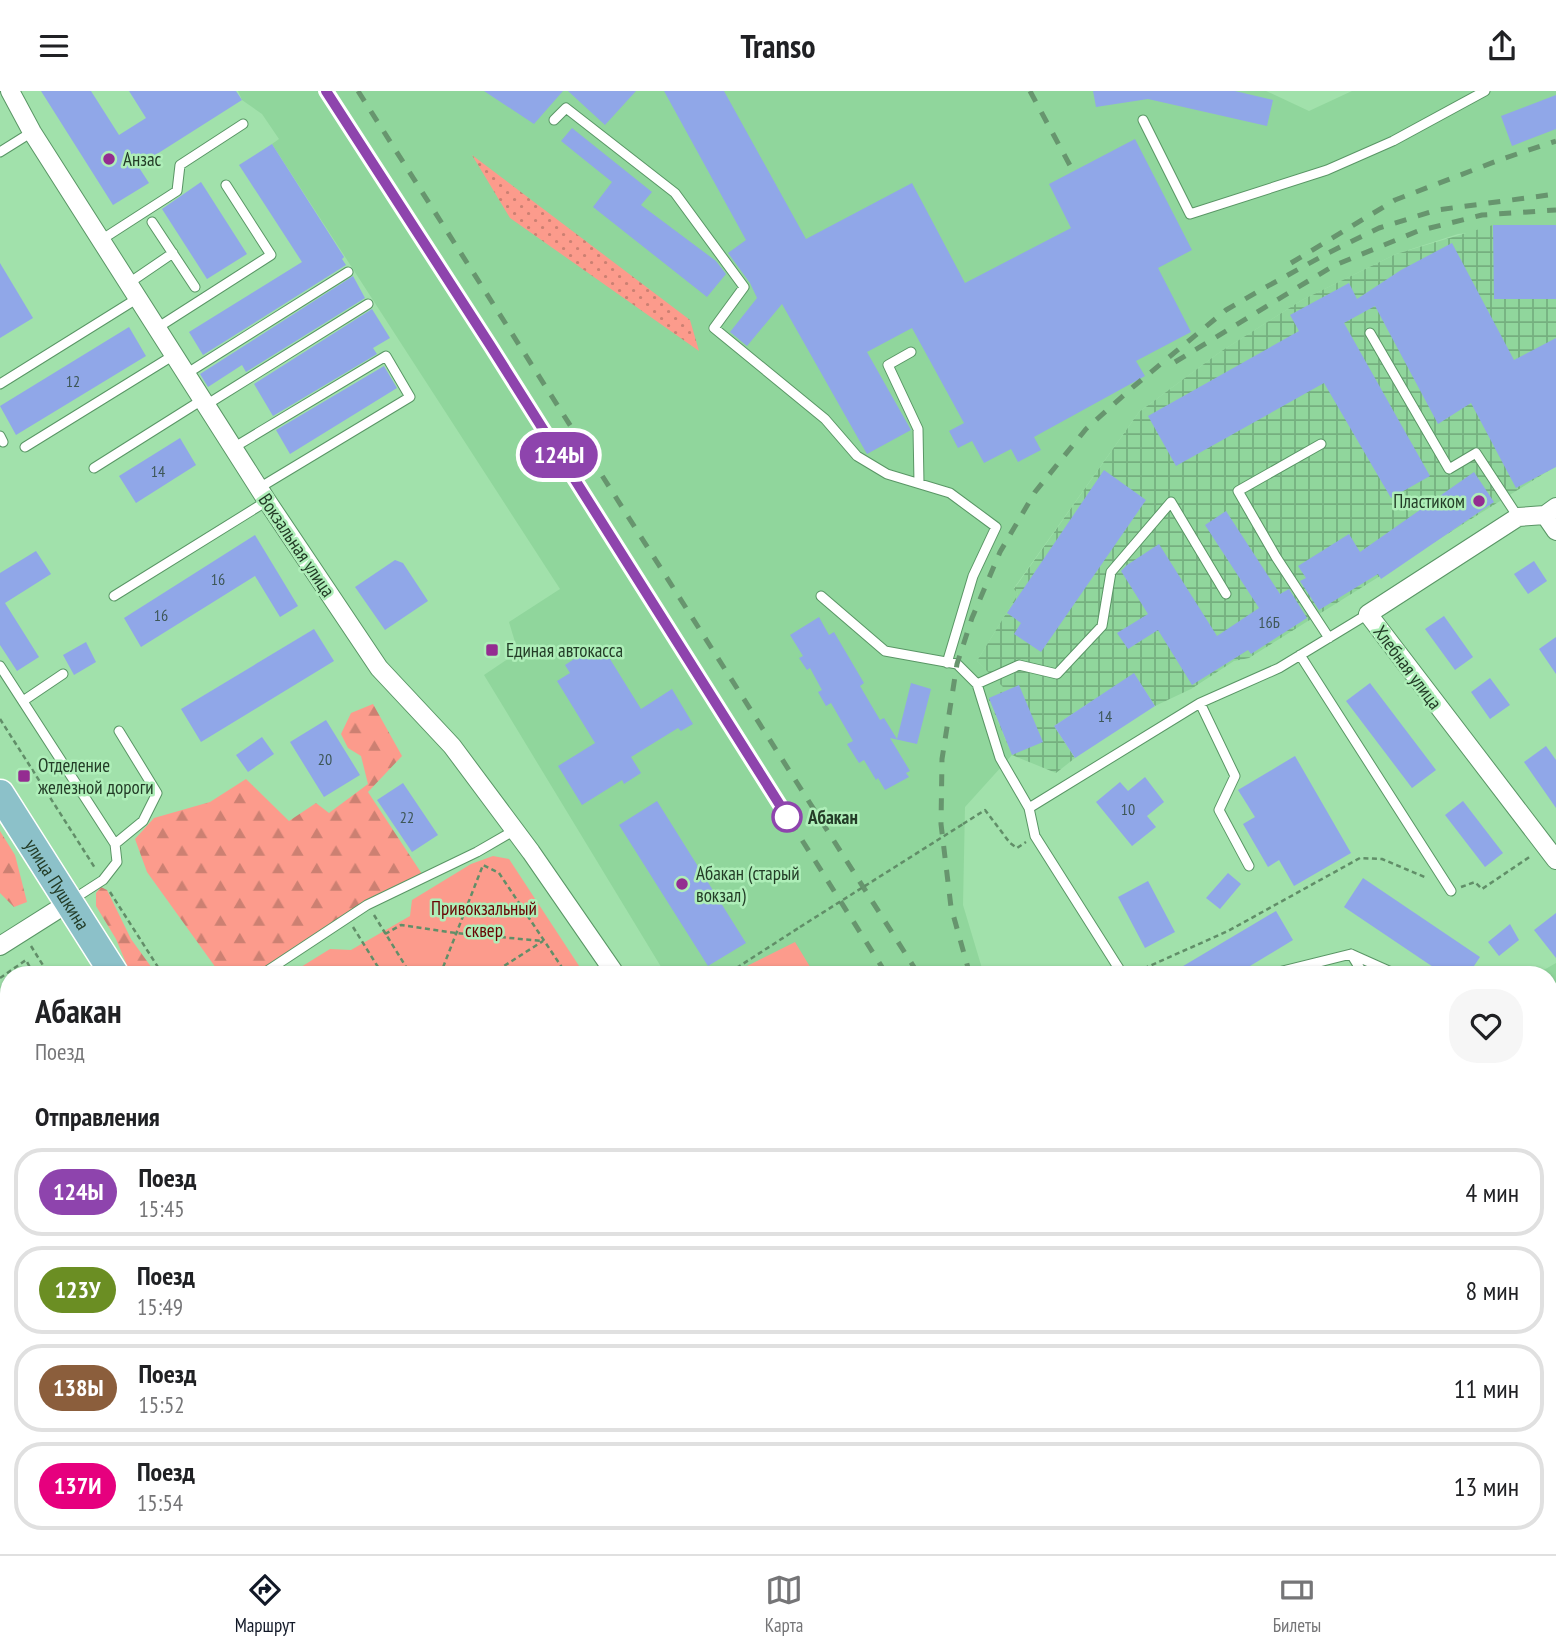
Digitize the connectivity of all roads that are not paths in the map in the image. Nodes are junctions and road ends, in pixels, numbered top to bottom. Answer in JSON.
{"nodes":[{"id":1,"x":10,"y":91,"type":"edge"},
{"id":2,"x":1485,"y":91,"type":"edge"},
{"id":3,"x":554,"y":120,"type":"dead end"},
{"id":4,"x":1143,"y":120,"type":"dead end"},
{"id":5,"x":243,"y":124,"type":"dead end"},
{"id":6,"x":32,"y":132,"type":"junction"},
{"id":7,"x":0,"y":152,"type":"edge"},
{"id":8,"x":226,"y":185,"type":"dead end"},
{"id":9,"x":152,"y":222,"type":"dead end"},
{"id":10,"x":101,"y":240,"type":"junction"},
{"id":11,"x":173,"y":253,"type":"junction"},
{"id":12,"x":348,"y":272,"type":"dead end"},
{"id":13,"x":195,"y":287,"type":"dead end"},
{"id":14,"x":134,"y":290,"type":"junction"},
{"id":15,"x":368,"y":304,"type":"dead end"},
{"id":16,"x":157,"y":328,"type":"junction"},
{"id":17,"x":1370,"y":333,"type":"dead end"},
{"id":18,"x":911,"y":352,"type":"dead end"},
{"id":19,"x":174,"y":355,"type":"junction"},
{"id":20,"x":186,"y":374,"type":"junction"},
{"id":21,"x":0,"y":384,"type":"edge"},
{"id":22,"x":204,"y":402,"type":"junction"},
{"id":23,"x":1321,"y":444,"type":"dead end"},
{"id":24,"x":25,"y":447,"type":"dead end"},
{"id":25,"x":233,"y":448,"type":"junction"},
{"id":26,"x":93,"y":468,"type":"dead end"},
{"id":27,"x":919,"y":483,"type":"junction"},
{"id":28,"x":263,"y":495,"type":"junction"},
{"id":29,"x":1550,"y":511,"type":"edge"},
{"id":30,"x":1518,"y":517,"type":"junction"},
{"id":31,"x":1556,"y":531,"type":"edge"},
{"id":32,"x":1226,"y":594,"type":"dead end"},
{"id":33,"x":114,"y":596,"type":"dead end"},
{"id":34,"x":821,"y":596,"type":"dead end"},
{"id":35,"x":1368,"y":614,"type":"junction"},
{"id":36,"x":1329,"y":638,"type":"junction"},
{"id":37,"x":1300,"y":655,"type":"junction"},
{"id":38,"x":947,"y":663,"type":"junction"},
{"id":39,"x":0,"y":666,"type":"edge"},
{"id":40,"x":63,"y":674,"type":"dead end"},
{"id":41,"x":977,"y":684,"type":"junction"},
{"id":42,"x":23,"y":701,"type":"junction"},
{"id":43,"x":1200,"y":703,"type":"junction"},
{"id":44,"x":119,"y":731,"type":"dead end"},
{"id":45,"x":0,"y":794,"type":"edge"},
{"id":46,"x":1029,"y":808,"type":"junction"},
{"id":47,"x":515,"y":829,"type":"junction"},
{"id":48,"x":116,"y":844,"type":"junction"},
{"id":49,"x":1551,"y":854,"type":"edge"},
{"id":50,"x":1250,"y":866,"type":"dead end"},
{"id":51,"x":1451,"y":891,"type":"road end"},
{"id":52,"x":68,"y":903,"type":"junction"},
{"id":53,"x":0,"y":946,"type":"edge"},
{"id":54,"x":1351,"y":954,"type":"junction"},
{"id":55,"x":109,"y":966,"type":"edge"},
{"id":56,"x":274,"y":966,"type":"edge"},
{"id":57,"x":610,"y":966,"type":"edge"},
{"id":58,"x":1117,"y":966,"type":"edge"},
{"id":59,"x":1303,"y":966,"type":"edge"},
{"id":60,"x":1358,"y":966,"type":"edge"},
{"id":61,"x":1378,"y":966,"type":"edge"}],
"edges":[{"from":1,"to":6,"type":"street","name":"Вокзальная улица"},
{"from":2,"to":4,"type":"lane"},
{"from":3,"to":27,"type":"lane"},
{"from":5,"to":10,"type":"lane"},
{"from":6,"to":7,"type":"lane"},
{"from":6,"to":10,"type":"street","name":"Вокзальная улица"},
{"from":8,"to":16,"type":"lane"},
{"from":9,"to":11,"type":"lane"},
{"from":10,"to":14,"type":"street","name":"Вокзальная улица"},
{"from":11,"to":13,"type":"lane"},
{"from":11,"to":14,"type":"lane"},
{"from":12,"to":20,"type":"lane"},
{"from":14,"to":16,"type":"street","name":"Вокзальная улица"},
{"from":14,"to":21,"type":"lane"},
{"from":15,"to":22,"type":"lane"},
{"from":16,"to":19,"type":"street","name":"Вокзальная улица"},
{"from":17,"to":30,"type":"lane"},
{"from":18,"to":27,"type":"lane"},
{"from":19,"to":20,"type":"street","name":"Вокзальная улица"},
{"from":19,"to":24,"type":"lane"},
{"from":20,"to":22,"type":"street","name":"Вокзальная улица"},
{"from":22,"to":25,"type":"street","name":"Вокзальная улица"},
{"from":22,"to":26,"type":"lane"},
{"from":23,"to":36,"type":"lane"},
{"from":25,"to":28,"type":"street","name":"Вокзальная улица"},
{"from":25,"to":28,"type":"lane"},
{"from":27,"to":38,"type":"lane"},
{"from":28,"to":33,"type":"lane"},
{"from":28,"to":47,"type":"street","name":"Вокзальная улица"},
{"from":29,"to":30,"type":"street","name":"Хлебная улица"},
{"from":29,"to":31,"type":"street"},
{"from":30,"to":35,"type":"street","name":"Хлебная улица"},
{"from":32,"to":41,"type":"lane"},
{"from":34,"to":38,"type":"lane"},
{"from":35,"to":36,"type":"lane"},
{"from":35,"to":49,"type":"street","name":"Хлебная улица"},
{"from":36,"to":37,"type":"lane"},
{"from":37,"to":43,"type":"lane"},
{"from":37,"to":51,"type":"lane"},
{"from":38,"to":41,"type":"lane"},
{"from":39,"to":42,"type":"lane"},
{"from":40,"to":42,"type":"lane"},
{"from":41,"to":46,"type":"lane"},
{"from":42,"to":48,"type":"lane"},
{"from":43,"to":46,"type":"lane"},
{"from":43,"to":50,"type":"lane"},
{"from":44,"to":48,"type":"lane"},
{"from":45,"to":52,"type":"main road","name":"улица Пушкина"},
{"from":46,"to":58,"type":"lane"},
{"from":47,"to":56,"type":"lane"},
{"from":47,"to":57,"type":"street","name":"Вокзальная улица"},
{"from":48,"to":52,"type":"lane"},
{"from":52,"to":53,"type":"street"},
{"from":52,"to":55,"type":"main road","name":"улица Пушкина"},
{"from":54,"to":59,"type":"lane"},
{"from":54,"to":60,"type":"lane"},
{"from":54,"to":61,"type":"lane"}]}
